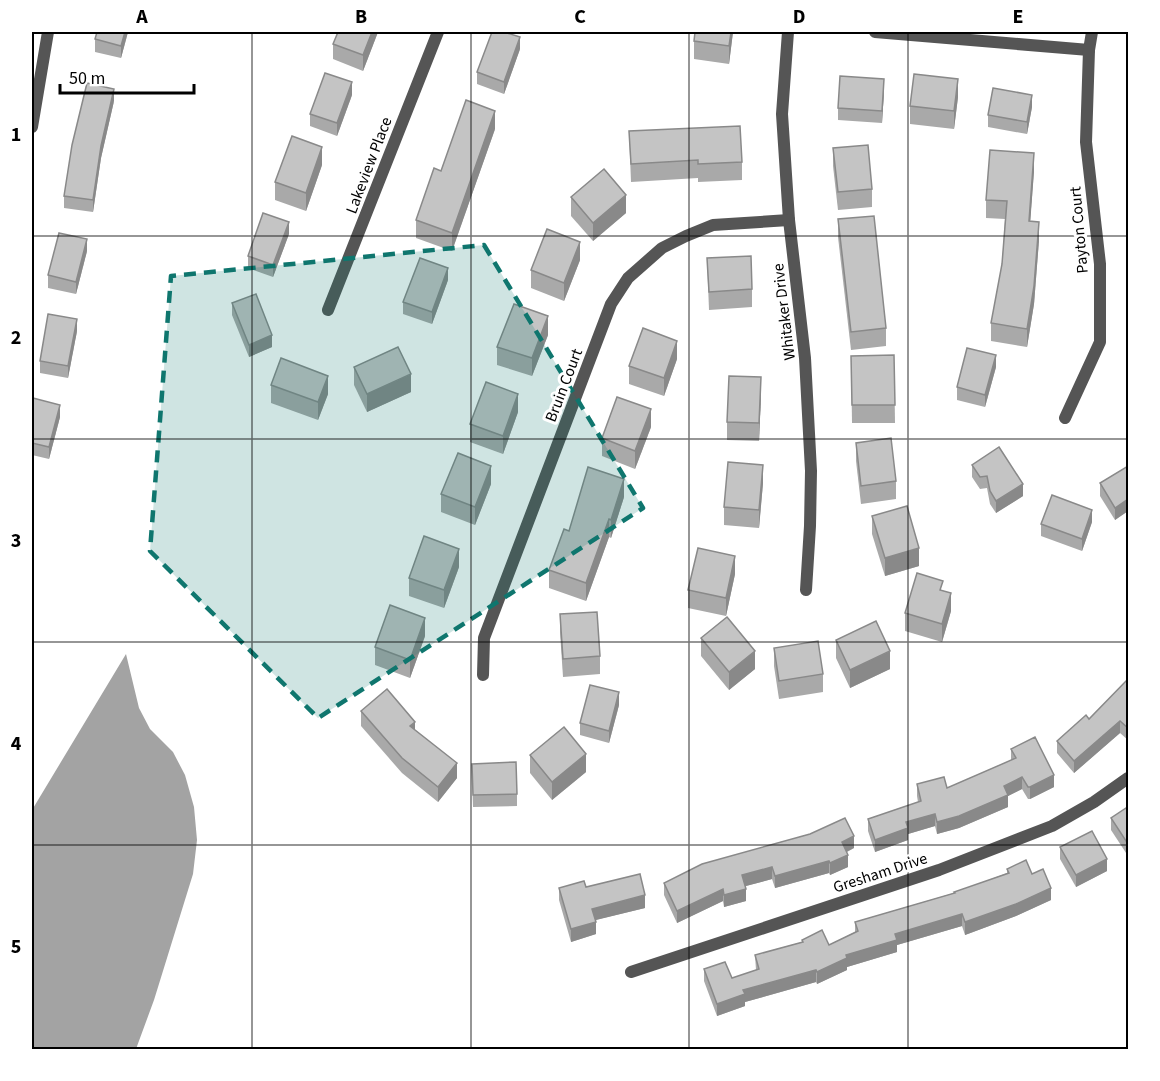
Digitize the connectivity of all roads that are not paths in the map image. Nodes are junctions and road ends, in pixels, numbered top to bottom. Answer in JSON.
{"nodes":[{"id":1,"x":48,"y":32,"type":"edge"},
{"id":2,"x":438,"y":32,"type":"edge"},
{"id":3,"x":788,"y":32,"type":"edge"},
{"id":4,"x":875,"y":32,"type":"edge"},
{"id":5,"x":1092,"y":32,"type":"edge"},
{"id":6,"x":1089,"y":51,"type":"junction"},
{"id":7,"x":32,"y":127,"type":"edge"},
{"id":8,"x":789,"y":220,"type":"junction"},
{"id":9,"x":328,"y":310,"type":"dead end"},
{"id":10,"x":1065,"y":417,"type":"dead end"},
{"id":11,"x":806,"y":590,"type":"dead end"},
{"id":12,"x":483,"y":675,"type":"dead end"},
{"id":13,"x":1128,"y":778,"type":"edge"},
{"id":14,"x":631,"y":972,"type":"dead end"}],
"edges":[{"from":1,"to":7,"type":"street"},
{"from":2,"to":9,"type":"street","name":"Lakeview Place"},
{"from":3,"to":8,"type":"street","name":"Whitaker Drive"},
{"from":4,"to":6,"type":"street"},
{"from":5,"to":6,"type":"street","name":"Payton Court"},
{"from":6,"to":10,"type":"street","name":"Payton Court"},
{"from":8,"to":11,"type":"street","name":"Whitaker Drive"},
{"from":8,"to":12,"type":"street","name":"Bruin Court"},
{"from":13,"to":14,"type":"street","name":"Gresham Drive"}]}
